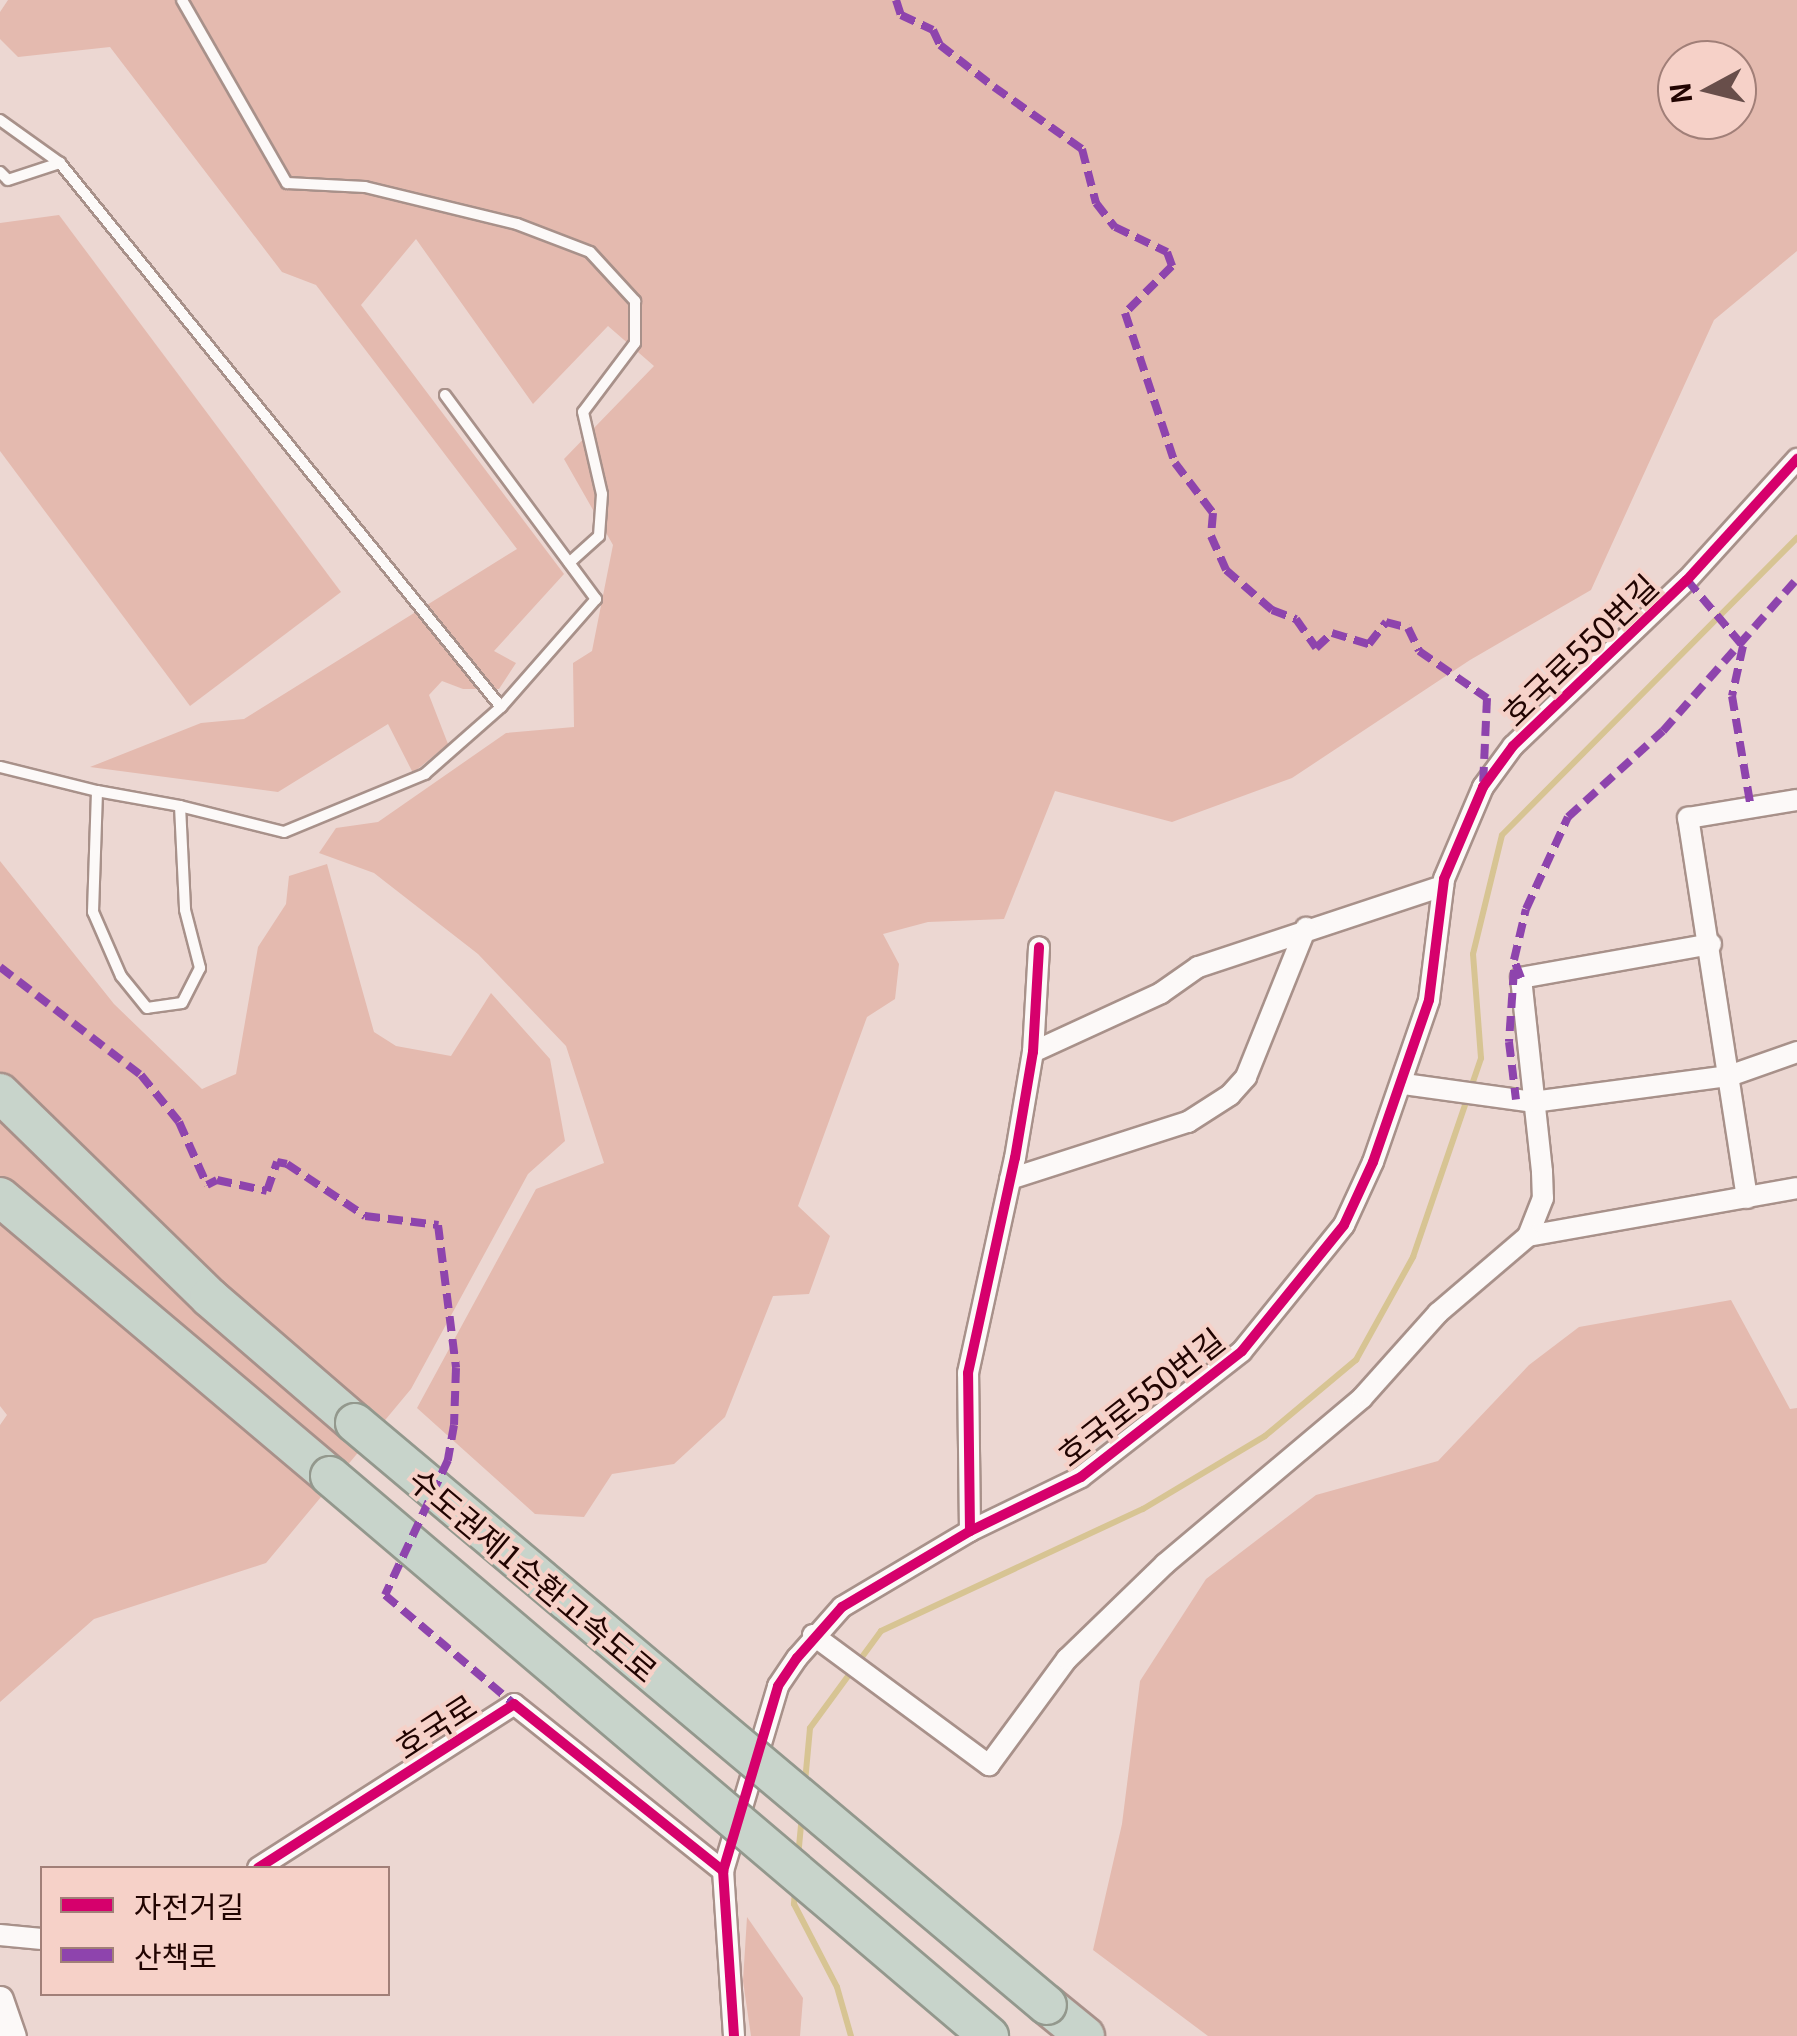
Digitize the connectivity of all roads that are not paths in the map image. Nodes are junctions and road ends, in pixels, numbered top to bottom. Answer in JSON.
{"nodes":[{"id":1,"x":182,"y":0,"type":"edge"},
{"id":2,"x":0,"y":120,"type":"edge"},
{"id":3,"x":60,"y":163,"type":"junction"},
{"id":4,"x":0,"y":172,"type":"edge"},
{"id":5,"x":445,"y":395,"type":"dead end"},
{"id":6,"x":1797,"y":459,"type":"edge"},
{"id":7,"x":569,"y":563,"type":"junction"},
{"id":8,"x":501,"y":707,"type":"junction"},
{"id":9,"x":0,"y":767,"type":"edge"},
{"id":10,"x":97,"y":790,"type":"junction"},
{"id":11,"x":1797,"y":800,"type":"edge"},
{"id":12,"x":180,"y":806,"type":"junction"},
{"id":13,"x":1442,"y":886,"type":"junction"},
{"id":14,"x":1306,"y":928,"type":"junction"},
{"id":15,"x":1711,"y":944,"type":"junction"},
{"id":16,"x":1039,"y":948,"type":"dead end"},
{"id":17,"x":1032,"y":1052,"type":"junction"},
{"id":18,"x":1797,"y":1052,"type":"edge"},
{"id":19,"x":1729,"y":1076,"type":"junction"},
{"id":20,"x":1414,"y":1086,"type":"junction"},
{"id":21,"x":0,"y":1093,"type":"edge"},
{"id":22,"x":1523,"y":1101,"type":"junction"},
{"id":23,"x":1010,"y":1179,"type":"junction"},
{"id":24,"x":1797,"y":1188,"type":"edge"},
{"id":25,"x":0,"y":1197,"type":"edge"},
{"id":26,"x":1747,"y":1198,"type":"junction"},
{"id":27,"x":1528,"y":1236,"type":"junction"},
{"id":28,"x":970,"y":1531,"type":"junction"},
{"id":29,"x":813,"y":1634,"type":"junction"},
{"id":30,"x":261,"y":1866,"type":"edge"},
{"id":31,"x":723,"y":1872,"type":"junction"},
{"id":32,"x":0,"y":1934,"type":"edge"},
{"id":33,"x":40,"y":1939,"type":"edge"},
{"id":34,"x":0,"y":1999,"type":"edge"},
{"id":35,"x":14,"y":2036,"type":"edge"},
{"id":36,"x":734,"y":2036,"type":"edge"},
{"id":37,"x":989,"y":2036,"type":"edge"},
{"id":38,"x":1085,"y":2036,"type":"edge"}],
"edges":[{"from":1,"to":7,"type":"lane"},
{"from":2,"to":3,"type":"lane"},
{"from":3,"to":4,"type":"lane"},
{"from":3,"to":8,"type":"lane"},
{"from":5,"to":7,"type":"lane"},
{"from":6,"to":13,"type":"street","name":"호국로550번길"},
{"from":7,"to":8,"type":"lane"},
{"from":8,"to":12,"type":"lane"},
{"from":9,"to":10,"type":"lane"},
{"from":10,"to":12,"type":"lane"},
{"from":10,"to":12,"type":"lane"},
{"from":11,"to":15,"type":"street"},
{"from":13,"to":14,"type":"street"},
{"from":13,"to":20,"type":"street","name":"호국로550번길"},
{"from":14,"to":17,"type":"street"},
{"from":14,"to":23,"type":"street"},
{"from":15,"to":19,"type":"street"},
{"from":15,"to":22,"type":"street"},
{"from":16,"to":17,"type":"street"},
{"from":17,"to":23,"type":"street"},
{"from":18,"to":19,"type":"street"},
{"from":19,"to":22,"type":"street"},
{"from":19,"to":26,"type":"street"},
{"from":20,"to":22,"type":"street"},
{"from":20,"to":28,"type":"street","name":"호국로550번길"},
{"from":21,"to":38,"type":"highway","name":"수도권제1순환고속도로","bridge":true},
{"from":22,"to":27,"type":"street"},
{"from":23,"to":28,"type":"street"},
{"from":24,"to":26,"type":"street"},
{"from":25,"to":37,"type":"highway","name":"수도권제1순환고속도로","bridge":true},
{"from":26,"to":27,"type":"street"},
{"from":27,"to":29,"type":"street"},
{"from":28,"to":29,"type":"street","name":"호국로550번길"},
{"from":29,"to":31,"type":"street","name":"호국로550번길"},
{"from":30,"to":31,"type":"street","name":"호국로"},
{"from":31,"to":36,"type":"street","name":"호국로550번길"},
{"from":32,"to":33,"type":"street"},
{"from":34,"to":35,"type":"street"}]}
